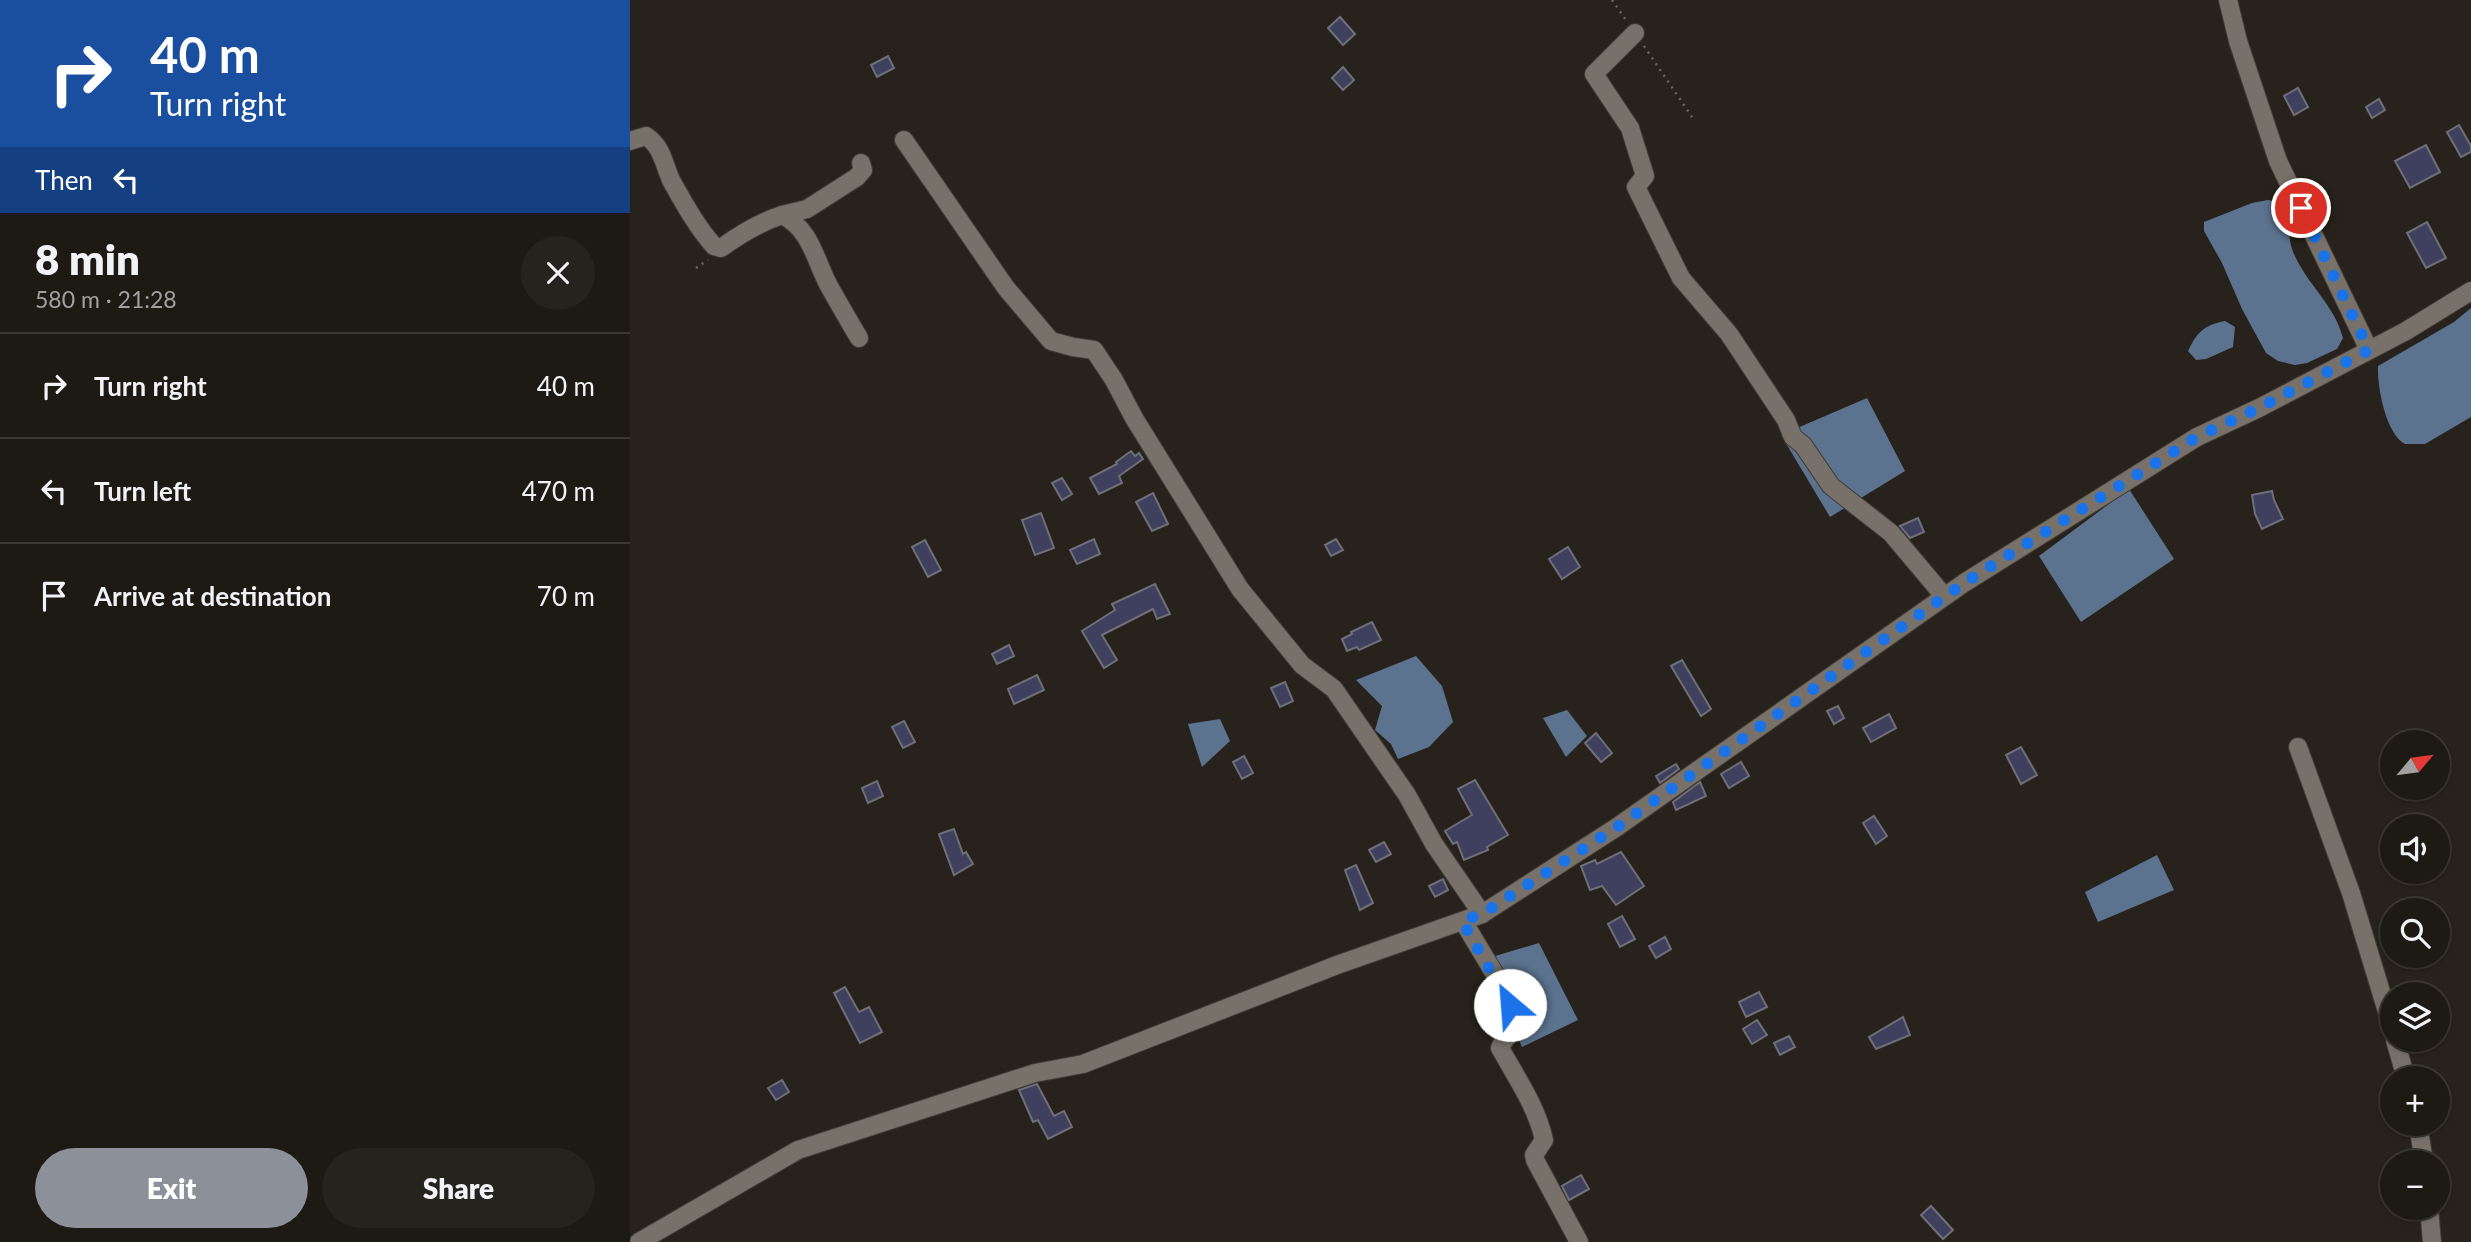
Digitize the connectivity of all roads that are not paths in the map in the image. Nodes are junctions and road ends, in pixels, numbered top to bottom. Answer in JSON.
{"nodes":[{"id":1,"x":2228,"y":0,"type":"edge"},
{"id":2,"x":1635,"y":33,"type":"road end"},
{"id":3,"x":904,"y":140,"type":"dead end"},
{"id":4,"x":630,"y":141,"type":"edge"},
{"id":5,"x":861,"y":163,"type":"dead end"},
{"id":6,"x":782,"y":215,"type":"junction"},
{"id":7,"x":2471,"y":291,"type":"edge"},
{"id":8,"x":859,"y":338,"type":"dead end"},
{"id":9,"x":2369,"y":350,"type":"junction"},
{"id":10,"x":1944,"y":596,"type":"junction"},
{"id":11,"x":2298,"y":747,"type":"dead end"},
{"id":12,"x":1482,"y":914,"type":"junction"},
{"id":13,"x":1462,"y":921,"type":"junction"},
{"id":14,"x":2380,"y":988,"type":"edge"},
{"id":15,"x":2430,"y":1220,"type":"edge"},
{"id":16,"x":639,"y":1242,"type":"edge"},
{"id":17,"x":1579,"y":1242,"type":"edge"},
{"id":18,"x":2432,"y":1242,"type":"edge"}],
"edges":[{"from":1,"to":9,"type":"street"},
{"from":2,"to":10,"type":"street"},
{"from":3,"to":12,"type":"street"},
{"from":4,"to":6,"type":"street"},
{"from":5,"to":6,"type":"street"},
{"from":6,"to":8,"type":"street"},
{"from":7,"to":9,"type":"street"},
{"from":9,"to":10,"type":"street"},
{"from":10,"to":12,"type":"street"},
{"from":11,"to":14,"type":"street"},
{"from":12,"to":13,"type":"street"},
{"from":13,"to":16,"type":"street"},
{"from":13,"to":17,"type":"street"},
{"from":15,"to":18,"type":"street"}]}
